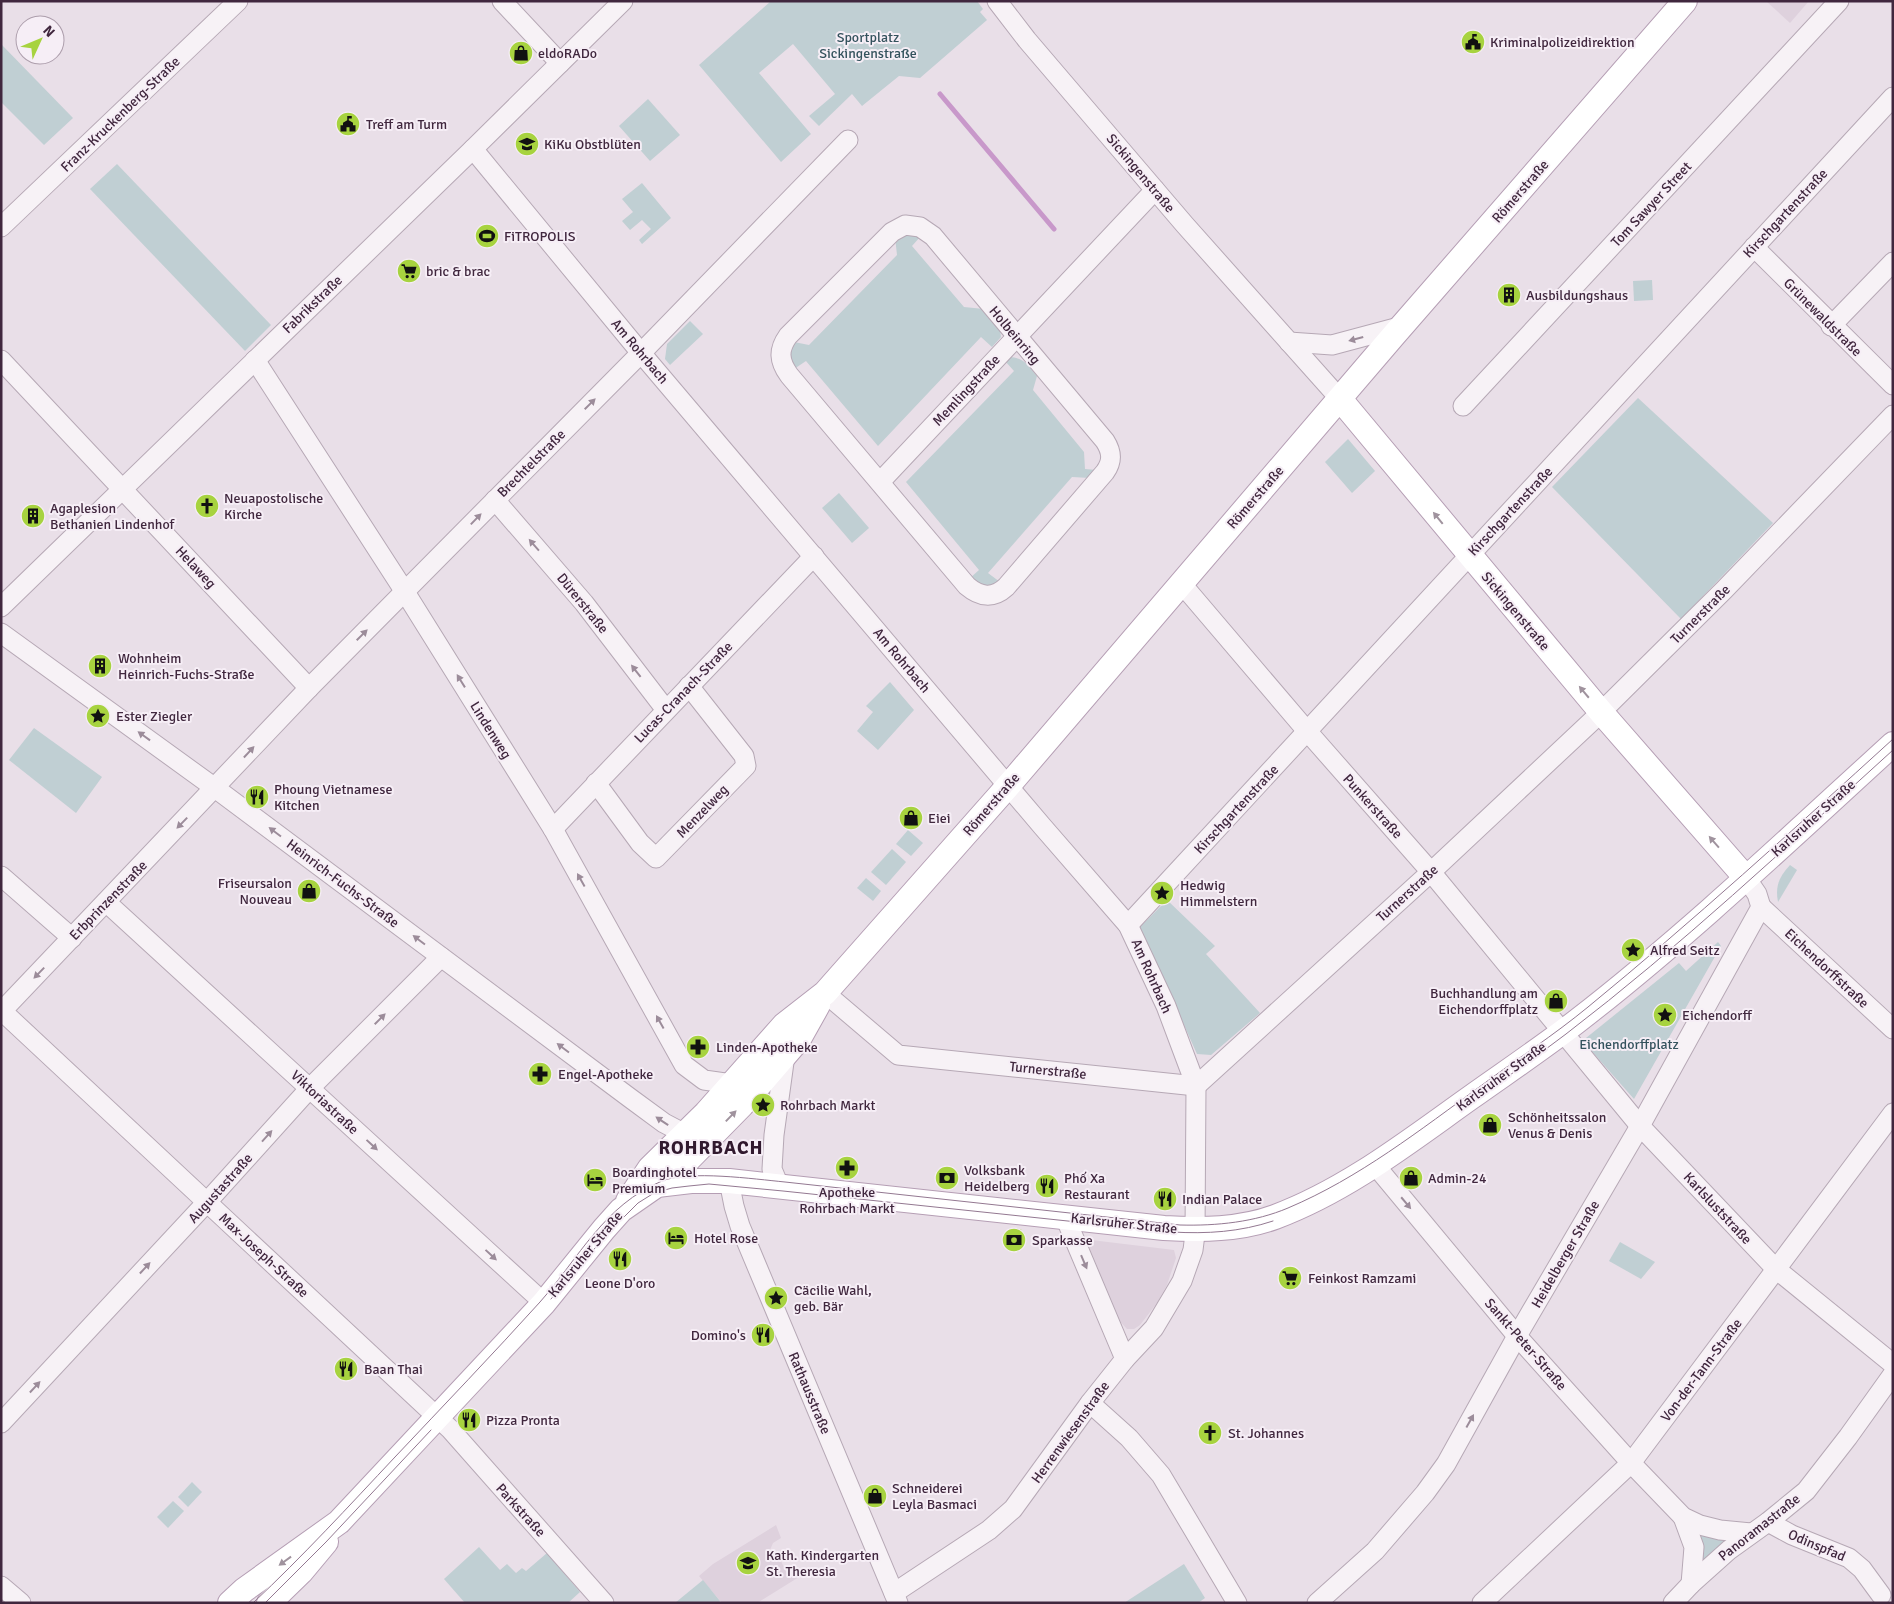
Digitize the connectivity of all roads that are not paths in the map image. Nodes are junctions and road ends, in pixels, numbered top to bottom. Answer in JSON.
{"nodes":[{"id":1,"x":502,"y":1,"type":"edge"},
{"id":2,"x":623,"y":1,"type":"edge"},
{"id":3,"x":997,"y":1,"type":"edge"},
{"id":4,"x":1685,"y":1,"type":"edge"},
{"id":5,"x":1839,"y":1,"type":"edge"},
{"id":6,"x":233,"y":3,"type":"edge"},
{"id":7,"x":560,"y":63,"type":"junction"},
{"id":8,"x":1893,"y":97,"type":"edge"},
{"id":9,"x":848,"y":140,"type":"dead end"},
{"id":10,"x":473,"y":149,"type":"junction"},
{"id":11,"x":1155,"y":190,"type":"junction"},
{"id":12,"x":1,"y":227,"type":"edge"},
{"id":13,"x":1754,"y":247,"type":"junction"},
{"id":14,"x":1893,"y":262,"type":"edge"},
{"id":15,"x":1403,"y":326,"type":"junction"},
{"id":16,"x":1832,"y":326,"type":"junction"},
{"id":17,"x":1016,"y":336,"type":"junction"},
{"id":18,"x":1288,"y":342,"type":"junction"},
{"id":19,"x":641,"y":353,"type":"junction"},
{"id":20,"x":1,"y":360,"type":"edge"},
{"id":21,"x":255,"y":360,"type":"junction"},
{"id":22,"x":1893,"y":386,"type":"edge"},
{"id":23,"x":1340,"y":399,"type":"junction"},
{"id":24,"x":1463,"y":406,"type":"dead end"},
{"id":25,"x":1893,"y":415,"type":"edge"},
{"id":26,"x":880,"y":482,"type":"junction"},
{"id":27,"x":123,"y":488,"type":"junction"},
{"id":28,"x":495,"y":500,"type":"junction"},
{"id":29,"x":814,"y":556,"type":"junction"},
{"id":30,"x":1469,"y":556,"type":"junction"},
{"id":31,"x":1181,"y":583,"type":"junction"},
{"id":32,"x":405,"y":592,"type":"junction"},
{"id":33,"x":1,"y":607,"type":"edge"},
{"id":34,"x":1,"y":633,"type":"edge"},
{"id":35,"x":689,"y":686,"type":"junction"},
{"id":36,"x":309,"y":688,"type":"junction"},
{"id":37,"x":666,"y":710,"type":"junction"},
{"id":38,"x":1601,"y":712,"type":"junction"},
{"id":39,"x":1307,"y":732,"type":"junction"},
{"id":40,"x":1893,"y":744,"type":"edge"},
{"id":41,"x":596,"y":783,"type":"junction"},
{"id":42,"x":1008,"y":786,"type":"junction"},
{"id":43,"x":215,"y":788,"type":"junction"},
{"id":44,"x":552,"y":828,"type":"junction"},
{"id":45,"x":1431,"y":872,"type":"junction"},
{"id":46,"x":1,"y":876,"type":"edge"},
{"id":47,"x":1746,"y":878,"type":"junction"},
{"id":48,"x":106,"y":902,"type":"junction"},
{"id":49,"x":1762,"y":907,"type":"junction"},
{"id":50,"x":1128,"y":925,"type":"junction"},
{"id":51,"x":72,"y":938,"type":"junction"},
{"id":52,"x":441,"y":957,"type":"junction"},
{"id":53,"x":825,"y":993,"type":"junction"},
{"id":54,"x":2,"y":1012,"type":"edge"},
{"id":55,"x":1893,"y":1030,"type":"edge"},
{"id":56,"x":1562,"y":1032,"type":"junction"},
{"id":57,"x":785,"y":1055,"type":"junction"},
{"id":58,"x":732,"y":1084,"type":"junction"},
{"id":59,"x":1196,"y":1086,"type":"junction"},
{"id":60,"x":310,"y":1088,"type":"junction"},
{"id":61,"x":1893,"y":1113,"type":"edge"},
{"id":62,"x":1640,"y":1126,"type":"junction"},
{"id":63,"x":685,"y":1134,"type":"junction"},
{"id":64,"x":1375,"y":1165,"type":"junction"},
{"id":65,"x":729,"y":1181,"type":"junction"},
{"id":66,"x":657,"y":1185,"type":"junction"},
{"id":67,"x":783,"y":1186,"type":"junction"},
{"id":68,"x":207,"y":1202,"type":"junction"},
{"id":69,"x":622,"y":1210,"type":"junction"},
{"id":70,"x":1065,"y":1217,"type":"junction"},
{"id":71,"x":1196,"y":1230,"type":"junction"},
{"id":72,"x":1776,"y":1270,"type":"junction"},
{"id":73,"x":544,"y":1302,"type":"junction"},
{"id":74,"x":1517,"y":1336,"type":"junction"},
{"id":75,"x":1125,"y":1359,"type":"junction"},
{"id":76,"x":1893,"y":1364,"type":"edge"},
{"id":77,"x":1893,"y":1374,"type":"edge"},
{"id":78,"x":1090,"y":1403,"type":"junction"},
{"id":79,"x":438,"y":1418,"type":"junction"},
{"id":80,"x":1,"y":1423,"type":"edge"},
{"id":81,"x":1632,"y":1463,"type":"junction"},
{"id":82,"x":1683,"y":1517,"type":"junction"},
{"id":83,"x":339,"y":1522,"type":"junction"},
{"id":84,"x":1768,"y":1522,"type":"junction"},
{"id":85,"x":1751,"y":1533,"type":"junction"},
{"id":86,"x":1691,"y":1584,"type":"junction"},
{"id":87,"x":1,"y":1586,"type":"edge"},
{"id":88,"x":1881,"y":1595,"type":"dead end"},
{"id":89,"x":896,"y":1598,"type":"edge"},
{"id":90,"x":595,"y":1600,"type":"edge"},
{"id":91,"x":21,"y":1603,"type":"edge"},
{"id":92,"x":230,"y":1603,"type":"edge"},
{"id":93,"x":270,"y":1603,"type":"edge"},
{"id":94,"x":1237,"y":1603,"type":"edge"},
{"id":95,"x":1317,"y":1603,"type":"edge"},
{"id":96,"x":1482,"y":1603,"type":"edge"},
{"id":97,"x":1673,"y":1603,"type":"edge"}],
"edges":[{"from":1,"to":7,"type":"street"},
{"from":2,"to":7,"type":"street","name":"Fabrikstraße"},
{"from":3,"to":11,"type":"street","name":"Sickingenstraße"},
{"from":4,"to":15,"type":"main road","name":"Römerstraße"},
{"from":5,"to":24,"type":"street","name":"Tom Sawyer Street"},
{"from":6,"to":12,"type":"street","name":"Franz-Kruckenberg-Straße"},
{"from":7,"to":10,"type":"street","name":"Fabrikstraße"},
{"from":8,"to":13,"type":"street","name":"Kirschgartenstraße"},
{"from":9,"to":19,"type":"street","name":"Brechtelstraße"},
{"from":10,"to":19,"type":"street","name":"Am Rohrbach"},
{"from":10,"to":21,"type":"street","name":"Fabrikstraße"},
{"from":11,"to":17,"type":"street","name":"Memlingstraße"},
{"from":11,"to":18,"type":"street","name":"Sickingenstraße"},
{"from":13,"to":16,"type":"street","name":"Grünewaldstraße"},
{"from":13,"to":30,"type":"street","name":"Kirschgartenstraße"},
{"from":14,"to":16,"type":"street"},
{"from":15,"to":18,"type":"street","one_way":true},
{"from":15,"to":23,"type":"main road","name":"Römerstraße"},
{"from":16,"to":22,"type":"street","name":"Grünewaldstraße"},
{"from":17,"to":26,"type":"street","name":"Memlingstraße"},
{"from":17,"to":26,"type":"street","name":"Holbeinring"},
{"from":17,"to":26,"type":"street","name":"Holbeinring"},
{"from":18,"to":23,"type":"street","name":"Sickingenstraße"},
{"from":28,"to":19,"type":"street","name":"Brechtelstraße","one_way":true},
{"from":19,"to":29,"type":"street","name":"Am Rohrbach"},
{"from":20,"to":27,"type":"street","name":"Helaweg"},
{"from":21,"to":27,"type":"street","name":"Fabrikstraße"},
{"from":21,"to":32,"type":"street","name":"Lindenweg"},
{"from":30,"to":23,"type":"main road","name":"Sickingenstraße","one_way":true},
{"from":23,"to":31,"type":"main road","name":"Römerstraße"},
{"from":25,"to":38,"type":"street","name":"Turnerstraße"},
{"from":27,"to":33,"type":"street","name":"Fabrikstraße"},
{"from":27,"to":36,"type":"street","name":"Helaweg"},
{"from":32,"to":28,"type":"street","name":"Brechtelstraße","one_way":true},
{"from":37,"to":28,"type":"street","name":"Dürerstraße","one_way":true},
{"from":29,"to":35,"type":"street","name":"Lucas-Cranach-Straße"},
{"from":29,"to":42,"type":"street","name":"Am Rohrbach"},
{"from":38,"to":30,"type":"main road","name":"Sickingenstraße","one_way":true},
{"from":30,"to":39,"type":"street","name":"Kirschgartenstraße"},
{"from":31,"to":39,"type":"street","name":"Punkerstraße"},
{"from":31,"to":42,"type":"main road","name":"Römerstraße"},
{"from":36,"to":32,"type":"street","name":"Brechtelstraße","one_way":true},
{"from":44,"to":32,"type":"street","name":"Lindenweg","one_way":true},
{"from":43,"to":34,"type":"street","name":"Heinrich-Fuchs-Straße","one_way":true},
{"from":35,"to":37,"type":"street","name":"Lucas-Cranach-Straße"},
{"from":35,"to":41,"type":"street","name":"Menzelweg"},
{"from":43,"to":36,"type":"street","name":"Brechtelstraße","one_way":true},
{"from":37,"to":41,"type":"street","name":"Lucas-Cranach-Straße"},
{"from":38,"to":45,"type":"street","name":"Turnerstraße"},
{"from":47,"to":38,"type":"main road","name":"Sickingenstraße","one_way":true},
{"from":39,"to":45,"type":"street","name":"Punkerstraße"},
{"from":39,"to":50,"type":"street","name":"Kirschgartenstraße"},
{"from":40,"to":47,"type":"main road","name":"Karlsruher Straße"},
{"from":41,"to":44,"type":"street","name":"Lucas-Cranach-Straße"},
{"from":42,"to":50,"type":"street","name":"Am Rohrbach"},
{"from":42,"to":53,"type":"main road","name":"Römerstraße"},
{"from":43,"to":48,"type":"street","name":"Erbprinzenstraße","one_way":true},
{"from":52,"to":43,"type":"street","name":"Heinrich-Fuchs-Straße","one_way":true},
{"from":58,"to":44,"type":"street","name":"Lindenweg","one_way":true},
{"from":45,"to":56,"type":"street","name":"Punkerstraße"},
{"from":45,"to":59,"type":"street","name":"Turnerstraße"},
{"from":46,"to":51,"type":"street"},
{"from":47,"to":49,"type":"street"},
{"from":47,"to":56,"type":"main road","name":"Karlsruher Straße"},
{"from":48,"to":51,"type":"street","name":"Erbprinzenstraße"},
{"from":48,"to":60,"type":"street","name":"Viktoriastraße"},
{"from":49,"to":55,"type":"street","name":"Eichendorffstraße"},
{"from":49,"to":62,"type":"street","name":"Heidelberger Straße"},
{"from":50,"to":59,"type":"street","name":"Am Rohrbach"},
{"from":51,"to":54,"type":"street","name":"Erbprinzenstraße","one_way":true},
{"from":60,"to":52,"type":"street","name":"Augustastraße","one_way":true},
{"from":63,"to":52,"type":"street","name":"Heinrich-Fuchs-Straße","one_way":true},
{"from":53,"to":57,"type":"main road","name":"Römerstraße"},
{"from":53,"to":58,"type":"main road","name":"Römerstraße"},
{"from":53,"to":59,"type":"street","name":"Turnerstraße"},
{"from":54,"to":68,"type":"street","name":"Max-Joseph-Straße"},
{"from":56,"to":62,"type":"street","name":"Karlsluststraße"},
{"from":56,"to":64,"type":"main road","name":"Karlsruher Straße"},
{"from":66,"to":57,"type":"main road","name":"Römerstraße","one_way":true},
{"from":57,"to":67,"type":"street"},
{"from":58,"to":63,"type":"main road","name":"Römerstraße"},
{"from":59,"to":71,"type":"street","name":"Am Rohrbach"},
{"from":68,"to":60,"type":"street","name":"Augustastraße","one_way":true},
{"from":60,"to":73,"type":"street","name":"Viktoriastraße","one_way":true},
{"from":61,"to":72,"type":"street","name":"Von-der-Tann-Straße"},
{"from":62,"to":72,"type":"street","name":"Karlsluststraße"},
{"from":62,"to":74,"type":"street","name":"Heidelberger Straße"},
{"from":63,"to":69,"type":"main road","name":"Römerstraße"},
{"from":64,"to":71,"type":"main road","name":"Karlsruher Straße"},
{"from":64,"to":74,"type":"street","name":"Sankt-Peter-Straße","one_way":true},
{"from":65,"to":66,"type":"main road","name":"Karlsruher Straße"},
{"from":65,"to":67,"type":"main road","name":"Karlsruher Straße"},
{"from":65,"to":89,"type":"street","name":"Rathausstraße"},
{"from":66,"to":69,"type":"main road","name":"Karlsruher Straße"},
{"from":67,"to":70,"type":"main road","name":"Karlsruher Straße"},
{"from":68,"to":79,"type":"street","name":"Max-Joseph-Straße"},
{"from":80,"to":68,"type":"street","name":"Augustastraße","one_way":true},
{"from":69,"to":73,"type":"main road","name":"Karlsruher Straße"},
{"from":70,"to":71,"type":"main road","name":"Karlsruher Straße"},
{"from":70,"to":75,"type":"street","one_way":true},
{"from":71,"to":75,"type":"street","name":"Herrenwiesenstraße"},
{"from":72,"to":76,"type":"street","name":"Karlsluststraße"},
{"from":72,"to":81,"type":"street","name":"Von-der-Tann-Straße"},
{"from":73,"to":79,"type":"main road","name":"Karlsruher Straße"},
{"from":74,"to":81,"type":"street","name":"Sankt-Peter-Straße"},
{"from":95,"to":74,"type":"street","name":"Heidelberger Straße","one_way":true},
{"from":75,"to":78,"type":"street","name":"Herrenwiesenstraße"},
{"from":77,"to":84,"type":"street","name":"Panoramastraße"},
{"from":78,"to":89,"type":"street","name":"Herrenwiesenstraße"},
{"from":78,"to":94,"type":"street"},
{"from":79,"to":83,"type":"main road","name":"Karlsruher Straße"},
{"from":79,"to":90,"type":"street","name":"Parkstraße"},
{"from":81,"to":82,"type":"street","name":"Sankt-Peter-Straße"},
{"from":81,"to":96,"type":"street","name":"Von-der-Tann-Straße"},
{"from":82,"to":85,"type":"street","name":"Sankt-Peter-Straße"},
{"from":82,"to":86,"type":"street","name":"Sankt-Peter-Straße"},
{"from":83,"to":92,"type":"main road","name":"Karlsruher Straße","one_way":true},
{"from":83,"to":93,"type":"main road","name":"Karlsruher Straße"},
{"from":84,"to":85,"type":"street","name":"Panoramastraße"},
{"from":84,"to":88,"type":"street","name":"Odinspfad"},
{"from":85,"to":86,"type":"street","name":"Panoramastraße"},
{"from":86,"to":97,"type":"street","name":"Panoramastraße"},
{"from":87,"to":91,"type":"street"}]}
